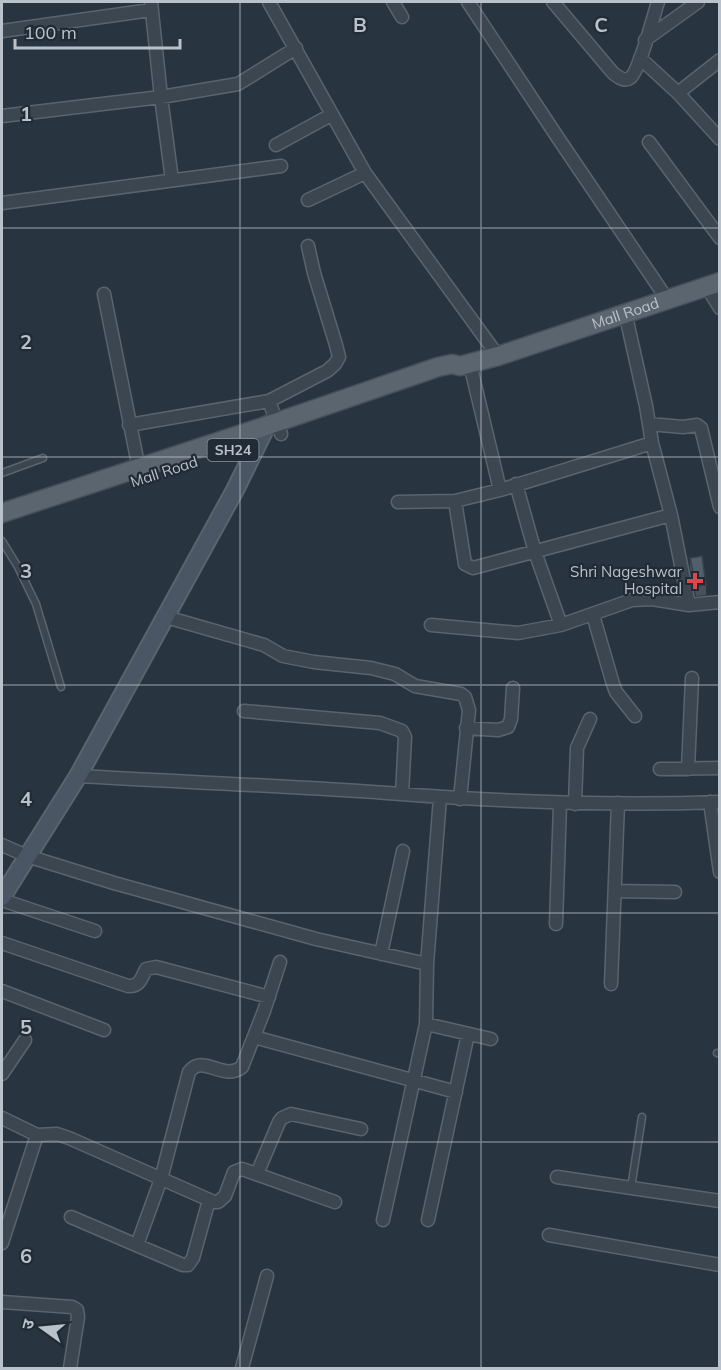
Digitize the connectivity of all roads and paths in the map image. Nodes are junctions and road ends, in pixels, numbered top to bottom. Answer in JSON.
{"nodes":[{"id":1,"x":268,"y":2,"type":"edge"},
{"id":2,"x":393,"y":2,"type":"edge"},
{"id":3,"x":468,"y":2,"type":"edge"},
{"id":4,"x":553,"y":2,"type":"edge"},
{"id":5,"x":658,"y":2,"type":"edge"},
{"id":6,"x":698,"y":2,"type":"edge"},
{"id":7,"x":151,"y":6,"type":"edge"},
{"id":8,"x":402,"y":16,"type":"dead end"},
{"id":9,"x":2,"y":31,"type":"edge"},
{"id":10,"x":645,"y":40,"type":"junction"},
{"id":11,"x":296,"y":48,"type":"junction"},
{"id":12,"x":640,"y":58,"type":"junction"},
{"id":13,"x":720,"y":60,"type":"edge"},
{"id":14,"x":678,"y":93,"type":"junction"},
{"id":15,"x":161,"y":97,"type":"junction"},
{"id":16,"x":331,"y":115,"type":"junction"},
{"id":17,"x":2,"y":117,"type":"edge"},
{"id":18,"x":720,"y":139,"type":"edge"},
{"id":19,"x":649,"y":142,"type":"dead end"},
{"id":20,"x":276,"y":146,"type":"dead end"},
{"id":21,"x":281,"y":166,"type":"dead end"},
{"id":22,"x":365,"y":173,"type":"junction"},
{"id":23,"x":172,"y":180,"type":"junction"},
{"id":24,"x":308,"y":200,"type":"dead end"},
{"id":25,"x":2,"y":203,"type":"edge"},
{"id":26,"x":720,"y":238,"type":"edge"},
{"id":27,"x":308,"y":246,"type":"dead end"},
{"id":28,"x":713,"y":284,"type":"edge"},
{"id":29,"x":104,"y":294,"type":"dead end"},
{"id":30,"x":667,"y":299,"type":"junction"},
{"id":31,"x":720,"y":308,"type":"edge"},
{"id":32,"x":625,"y":312,"type":"junction"},
{"id":33,"x":498,"y":356,"type":"junction"},
{"id":34,"x":465,"y":365,"type":"junction"},
{"id":35,"x":269,"y":401,"type":"junction"},
{"id":36,"x":649,"y":424,"type":"junction"},
{"id":37,"x":129,"y":425,"type":"junction"},
{"id":38,"x":271,"y":431,"type":"junction"},
{"id":39,"x":652,"y":443,"type":"junction"},
{"id":40,"x":43,"y":458,"type":"dead end"},
{"id":41,"x":2,"y":473,"type":"edge"},
{"id":42,"x":139,"y":473,"type":"junction"},
{"id":43,"x":516,"y":484,"type":"junction"},
{"id":44,"x":500,"y":490,"type":"junction"},
{"id":45,"x":455,"y":501,"type":"junction"},
{"id":46,"x":398,"y":502,"type":"dead end"},
{"id":47,"x":720,"y":507,"type":"edge"},
{"id":48,"x":2,"y":513,"type":"edge"},
{"id":49,"x":671,"y":515,"type":"junction"},
{"id":50,"x":2,"y":525,"type":"edge"},
{"id":51,"x":2,"y":541,"type":"edge"},
{"id":52,"x":535,"y":552,"type":"junction"},
{"id":53,"x":720,"y":602,"type":"edge"},
{"id":54,"x":689,"y":605,"type":"junction"},
{"id":55,"x":592,"y":615,"type":"junction"},
{"id":56,"x":166,"y":616,"type":"junction"},
{"id":57,"x":431,"y":625,"type":"dead end"},
{"id":58,"x":561,"y":625,"type":"junction"},
{"id":59,"x":692,"y":678,"type":"dead end"},
{"id":60,"x":61,"y":687,"type":"dead end"},
{"id":61,"x":513,"y":688,"type":"dead end"},
{"id":62,"x":244,"y":711,"type":"dead end"},
{"id":63,"x":635,"y":716,"type":"dead end"},
{"id":64,"x":590,"y":719,"type":"dead end"},
{"id":65,"x":466,"y":728,"type":"junction"},
{"id":66,"x":720,"y":768,"type":"edge"},
{"id":67,"x":660,"y":769,"type":"dead end"},
{"id":68,"x":688,"y":769,"type":"junction"},
{"id":69,"x":78,"y":776,"type":"junction"},
{"id":70,"x":402,"y":794,"type":"junction"},
{"id":71,"x":440,"y":798,"type":"junction"},
{"id":72,"x":460,"y":799,"type":"junction"},
{"id":73,"x":715,"y":802,"type":"edge"},
{"id":74,"x":618,"y":803,"type":"junction"},
{"id":75,"x":560,"y":804,"type":"junction"},
{"id":76,"x":575,"y":804,"type":"junction"},
{"id":77,"x":717,"y":839,"type":"edge"},
{"id":78,"x":2,"y":844,"type":"edge"},
{"id":79,"x":403,"y":851,"type":"dead end"},
{"id":80,"x":27,"y":856,"type":"junction"},
{"id":81,"x":720,"y":872,"type":"edge"},
{"id":82,"x":615,"y":891,"type":"junction"},
{"id":83,"x":675,"y":892,"type":"dead end"},
{"id":84,"x":2,"y":899,"type":"edge"},
{"id":85,"x":556,"y":924,"type":"dead end"},
{"id":86,"x":95,"y":931,"type":"dead end"},
{"id":87,"x":2,"y":943,"type":"edge"},
{"id":88,"x":381,"y":954,"type":"junction"},
{"id":89,"x":279,"y":962,"type":"dead end"},
{"id":90,"x":427,"y":964,"type":"junction"},
{"id":91,"x":611,"y":984,"type":"dead end"},
{"id":92,"x":2,"y":991,"type":"edge"},
{"id":93,"x":269,"y":997,"type":"junction"},
{"id":94,"x":426,"y":1024,"type":"junction"},
{"id":95,"x":104,"y":1030,"type":"dead end"},
{"id":96,"x":468,"y":1034,"type":"junction"},
{"id":97,"x":254,"y":1037,"type":"junction"},
{"id":98,"x":491,"y":1039,"type":"dead end"},
{"id":99,"x":25,"y":1040,"type":"dead end"},
{"id":100,"x":2,"y":1074,"type":"edge"},
{"id":101,"x":414,"y":1081,"type":"junction"},
{"id":102,"x":456,"y":1092,"type":"junction"},
{"id":103,"x":642,"y":1117,"type":"dead end"},
{"id":104,"x":2,"y":1118,"type":"edge"},
{"id":105,"x":360,"y":1129,"type":"dead end"},
{"id":106,"x":37,"y":1135,"type":"junction"},
{"id":107,"x":257,"y":1174,"type":"junction"},
{"id":108,"x":557,"y":1177,"type":"dead end"},
{"id":109,"x":161,"y":1179,"type":"junction"},
{"id":110,"x":631,"y":1188,"type":"junction"},
{"id":111,"x":209,"y":1200,"type":"junction"},
{"id":112,"x":335,"y":1202,"type":"dead end"},
{"id":113,"x":720,"y":1202,"type":"edge"},
{"id":114,"x":72,"y":1217,"type":"dead end"},
{"id":115,"x":383,"y":1220,"type":"dead end"},
{"id":116,"x":428,"y":1220,"type":"dead end"},
{"id":117,"x":549,"y":1235,"type":"dead end"},
{"id":118,"x":2,"y":1243,"type":"edge"},
{"id":119,"x":137,"y":1245,"type":"junction"},
{"id":120,"x":720,"y":1265,"type":"edge"},
{"id":121,"x":267,"y":1276,"type":"dead end"},
{"id":122,"x":2,"y":1302,"type":"edge"},
{"id":123,"x":70,"y":1368,"type":"edge"},
{"id":124,"x":242,"y":1368,"type":"edge"}],
"edges":[{"from":1,"to":11,"type":"street"},
{"from":2,"to":8,"type":"street"},
{"from":3,"to":30,"type":"street"},
{"from":4,"to":12,"type":"street"},
{"from":5,"to":10,"type":"street"},
{"from":6,"to":10,"type":"street"},
{"from":7,"to":9,"type":"street"},
{"from":7,"to":15,"type":"street"},
{"from":10,"to":12,"type":"street"},
{"from":11,"to":15,"type":"street"},
{"from":11,"to":16,"type":"street"},
{"from":12,"to":14,"type":"street"},
{"from":13,"to":14,"type":"street"},
{"from":14,"to":18,"type":"street"},
{"from":15,"to":17,"type":"street"},
{"from":15,"to":23,"type":"street"},
{"from":16,"to":20,"type":"street"},
{"from":16,"to":22,"type":"street"},
{"from":19,"to":26,"type":"street"},
{"from":21,"to":23,"type":"street"},
{"from":22,"to":24,"type":"street"},
{"from":22,"to":33,"type":"street"},
{"from":23,"to":25,"type":"street"},
{"from":27,"to":35,"type":"street"},
{"from":28,"to":30,"type":"main road","name":"Mall Road","number":"SH24"},
{"from":28,"to":31,"type":"street"},
{"from":29,"to":37,"type":"street"},
{"from":30,"to":32,"type":"main road","name":"Mall Road","number":"SH24"},
{"from":32,"to":33,"type":"main road","name":"Mall Road","number":"SH24"},
{"from":32,"to":36,"type":"street"},
{"from":33,"to":34,"type":"main road","name":"Mall Road","number":"SH24"},
{"from":34,"to":38,"type":"main road","name":"Mall Road","number":"SH24"},
{"from":34,"to":44,"type":"street"},
{"from":35,"to":37,"type":"street"},
{"from":35,"to":38,"type":"street"},
{"from":36,"to":39,"type":"street"},
{"from":36,"to":47,"type":"street"},
{"from":37,"to":42,"type":"street"},
{"from":38,"to":42,"type":"main road","name":"Mall Road","number":"SH24"},
{"from":38,"to":56,"type":"main road"},
{"from":39,"to":43,"type":"street"},
{"from":39,"to":49,"type":"street"},
{"from":40,"to":41,"type":"lane"},
{"from":42,"to":48,"type":"main road","name":"Mall Road","number":"SH24"},
{"from":42,"to":50,"type":"main road","name":"Mall Road","number":"SH24"},
{"from":43,"to":44,"type":"street"},
{"from":43,"to":52,"type":"street"},
{"from":44,"to":45,"type":"street"},
{"from":45,"to":46,"type":"street"},
{"from":45,"to":52,"type":"street"},
{"from":49,"to":52,"type":"street"},
{"from":49,"to":54,"type":"street"},
{"from":51,"to":60,"type":"lane"},
{"from":52,"to":58,"type":"street"},
{"from":53,"to":54,"type":"street"},
{"from":54,"to":55,"type":"street"},
{"from":55,"to":58,"type":"street"},
{"from":55,"to":63,"type":"street"},
{"from":56,"to":65,"type":"street"},
{"from":56,"to":69,"type":"main road"},
{"from":57,"to":58,"type":"street"},
{"from":59,"to":68,"type":"street"},
{"from":61,"to":65,"type":"street"},
{"from":62,"to":70,"type":"street"},
{"from":64,"to":76,"type":"street"},
{"from":65,"to":72,"type":"street"},
{"from":66,"to":68,"type":"street"},
{"from":67,"to":68,"type":"street"},
{"from":69,"to":70,"type":"street"},
{"from":69,"to":80,"type":"main road"},
{"from":70,"to":71,"type":"street"},
{"from":71,"to":72,"type":"street"},
{"from":71,"to":90,"type":"street"},
{"from":72,"to":75,"type":"street"},
{"from":73,"to":74,"type":"street"},
{"from":73,"to":77,"type":"street"},
{"from":74,"to":76,"type":"street"},
{"from":74,"to":82,"type":"street"},
{"from":75,"to":76,"type":"street"},
{"from":75,"to":85,"type":"street"},
{"from":77,"to":81,"type":"street"},
{"from":78,"to":80,"type":"street"},
{"from":79,"to":88,"type":"street"},
{"from":80,"to":84,"type":"main road"},
{"from":80,"to":88,"type":"street"},
{"from":82,"to":83,"type":"street"},
{"from":82,"to":91,"type":"street"},
{"from":84,"to":86,"type":"street"},
{"from":87,"to":93,"type":"street"},
{"from":88,"to":90,"type":"street"},
{"from":89,"to":93,"type":"street"},
{"from":90,"to":94,"type":"street"},
{"from":92,"to":95,"type":"street"},
{"from":93,"to":97,"type":"street"},
{"from":94,"to":96,"type":"street"},
{"from":94,"to":101,"type":"street"},
{"from":96,"to":98,"type":"street"},
{"from":96,"to":102,"type":"street"},
{"from":97,"to":101,"type":"street"},
{"from":97,"to":109,"type":"street"},
{"from":99,"to":100,"type":"street"},
{"from":101,"to":102,"type":"street"},
{"from":101,"to":115,"type":"street"},
{"from":102,"to":116,"type":"street"},
{"from":103,"to":110,"type":"lane"},
{"from":104,"to":106,"type":"street"},
{"from":105,"to":107,"type":"street"},
{"from":106,"to":109,"type":"street"},
{"from":106,"to":118,"type":"street"},
{"from":107,"to":111,"type":"street"},
{"from":107,"to":112,"type":"street"},
{"from":108,"to":110,"type":"street"},
{"from":109,"to":111,"type":"street"},
{"from":109,"to":119,"type":"street"},
{"from":110,"to":113,"type":"street"},
{"from":111,"to":119,"type":"street"},
{"from":114,"to":119,"type":"street"},
{"from":117,"to":120,"type":"street"},
{"from":121,"to":124,"type":"street"},
{"from":122,"to":123,"type":"street"}]}
